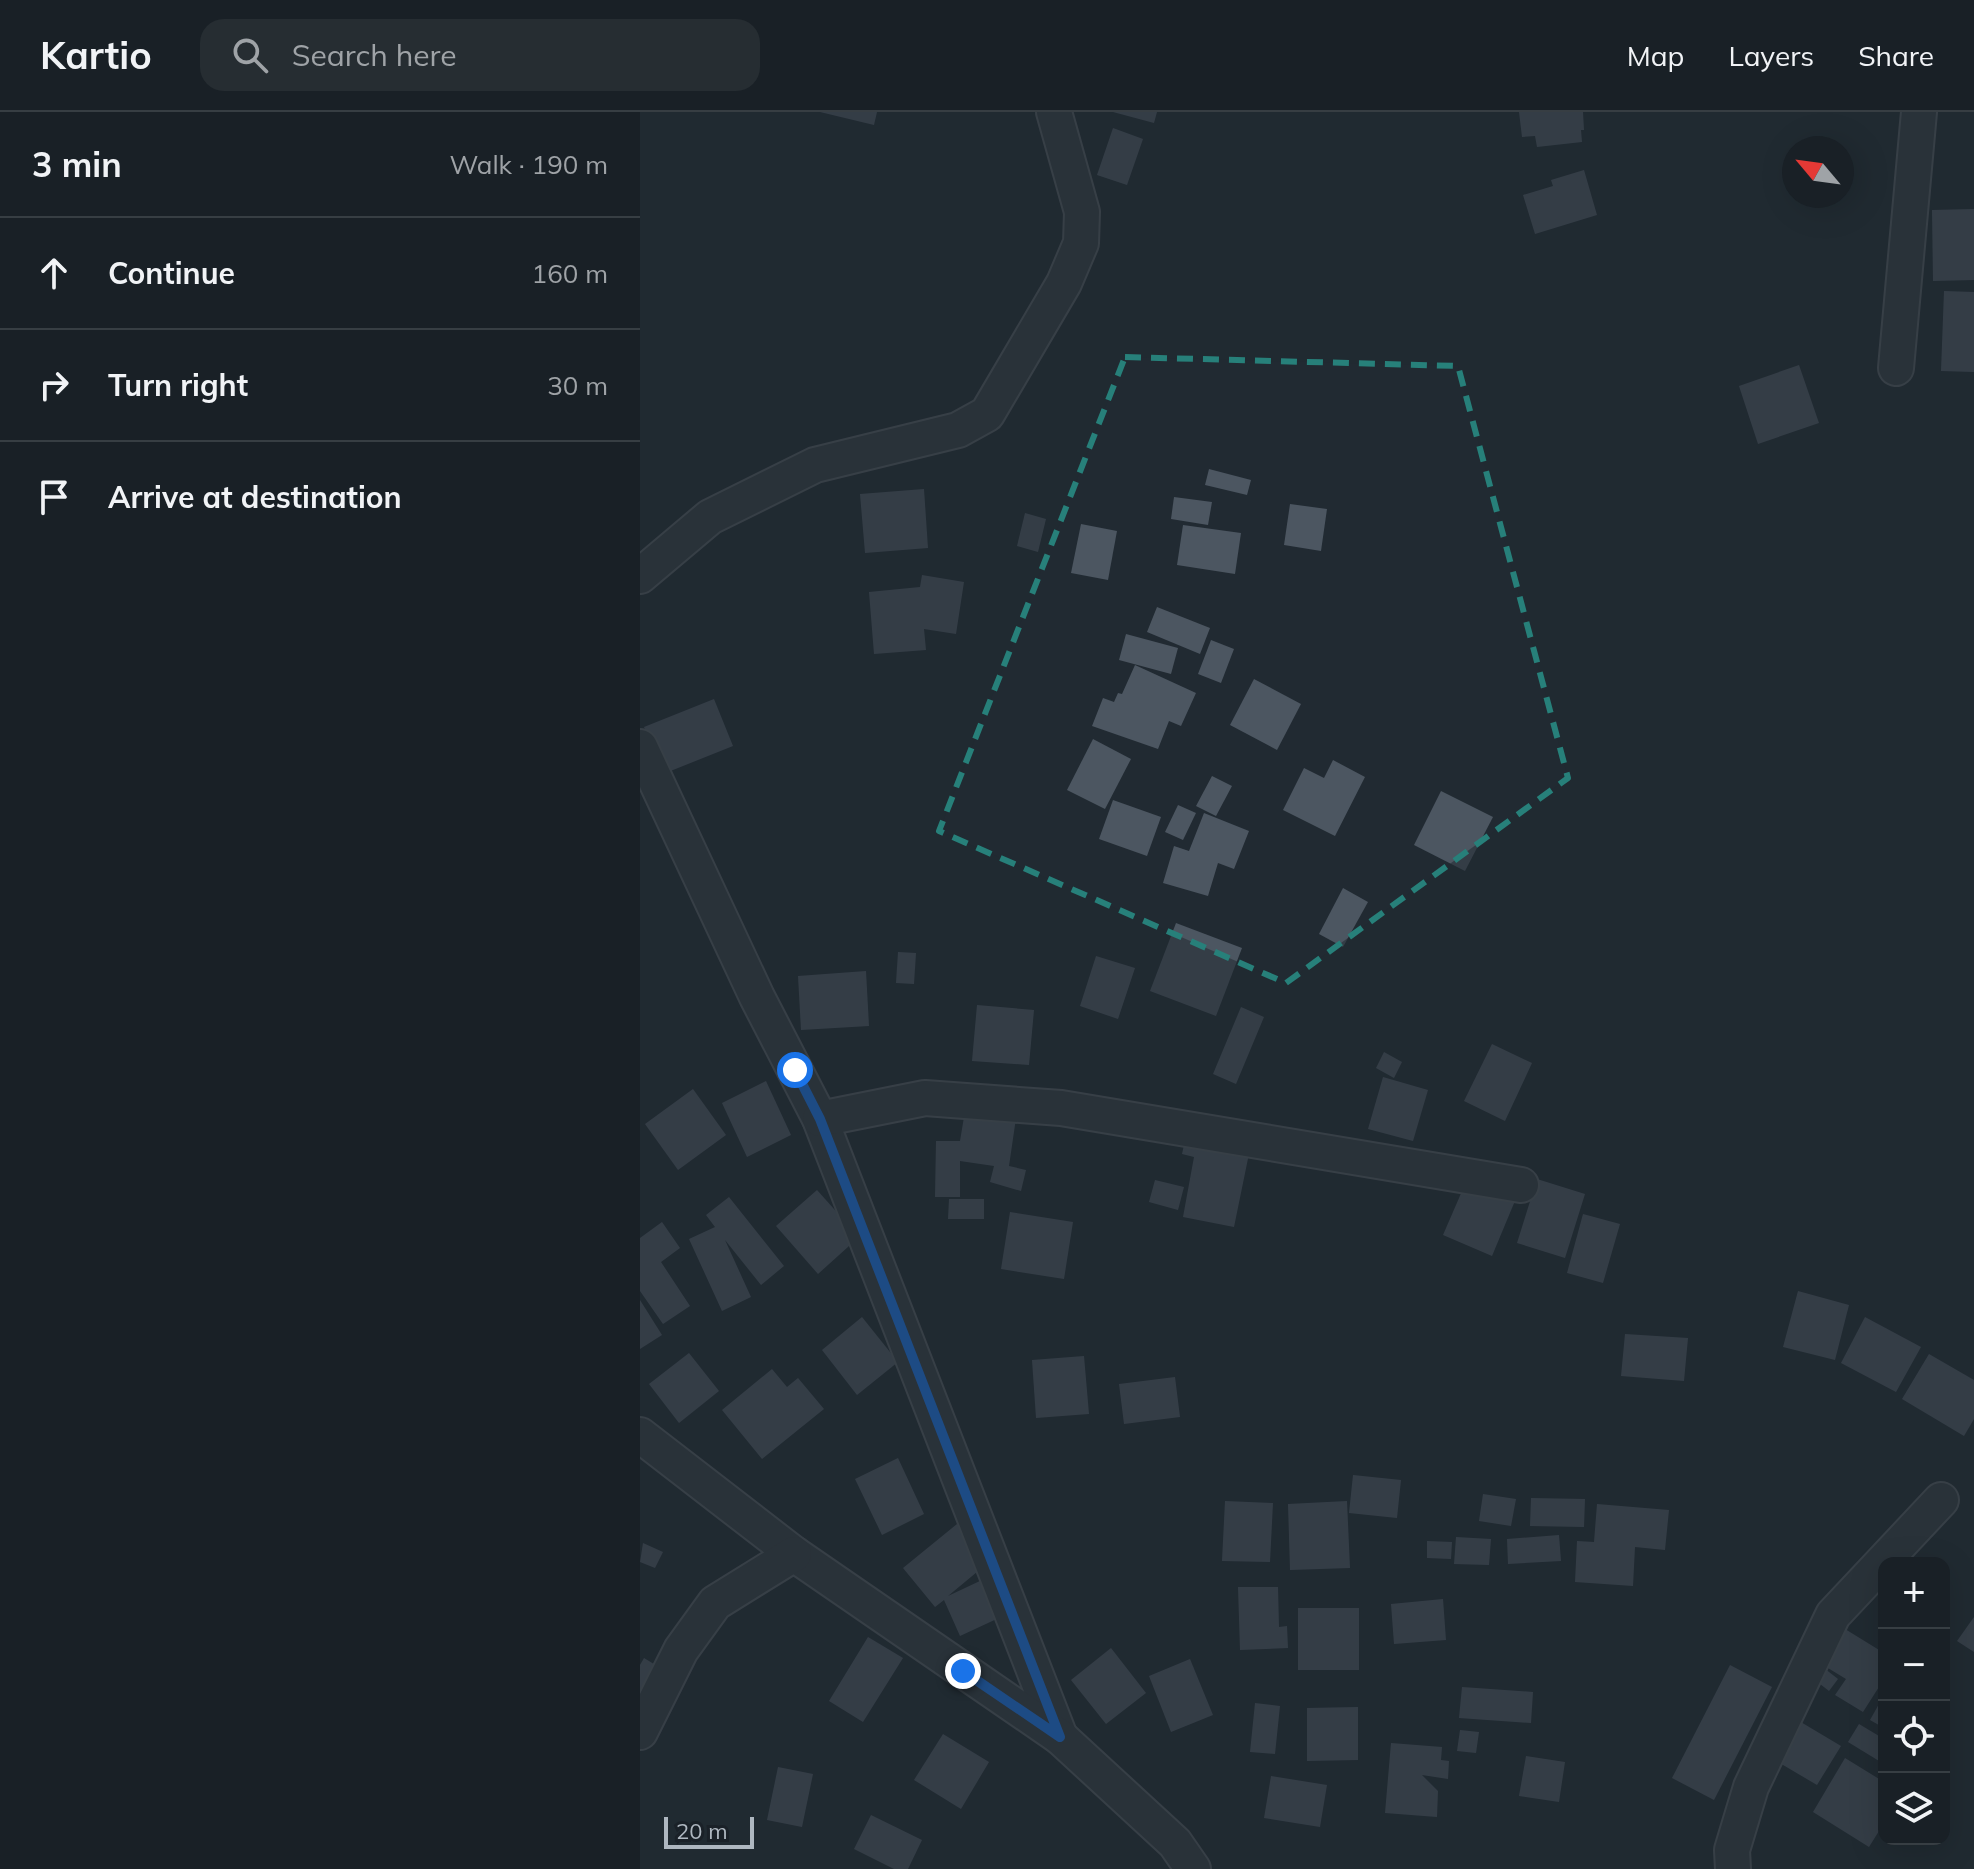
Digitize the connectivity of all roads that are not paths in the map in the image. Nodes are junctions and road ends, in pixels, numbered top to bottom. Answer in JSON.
{"nodes":[{"id":1,"x":1054,"y":112,"type":"edge"},
{"id":2,"x":1919,"y":112,"type":"edge"},
{"id":3,"x":1896,"y":368,"type":"dead end"},
{"id":4,"x":640,"y":576,"type":"edge"},
{"id":5,"x":640,"y":747,"type":"edge"},
{"id":6,"x":820,"y":1119,"type":"junction"},
{"id":7,"x":1521,"y":1185,"type":"dead end"},
{"id":8,"x":640,"y":1435,"type":"edge"},
{"id":9,"x":1941,"y":1500,"type":"dead end"},
{"id":10,"x":794,"y":1554,"type":"junction"},
{"id":11,"x":640,"y":1732,"type":"edge"},
{"id":12,"x":1060,"y":1737,"type":"junction"},
{"id":13,"x":1193,"y":1869,"type":"edge"},
{"id":14,"x":1733,"y":1869,"type":"edge"}],
"edges":[{"from":1,"to":4,"type":"street"},
{"from":2,"to":3,"type":"street"},
{"from":5,"to":6,"type":"street"},
{"from":6,"to":7,"type":"street"},
{"from":6,"to":12,"type":"street"},
{"from":8,"to":10,"type":"street"},
{"from":9,"to":14,"type":"street"},
{"from":10,"to":11,"type":"street"},
{"from":10,"to":12,"type":"street"},
{"from":12,"to":13,"type":"street"}]}
